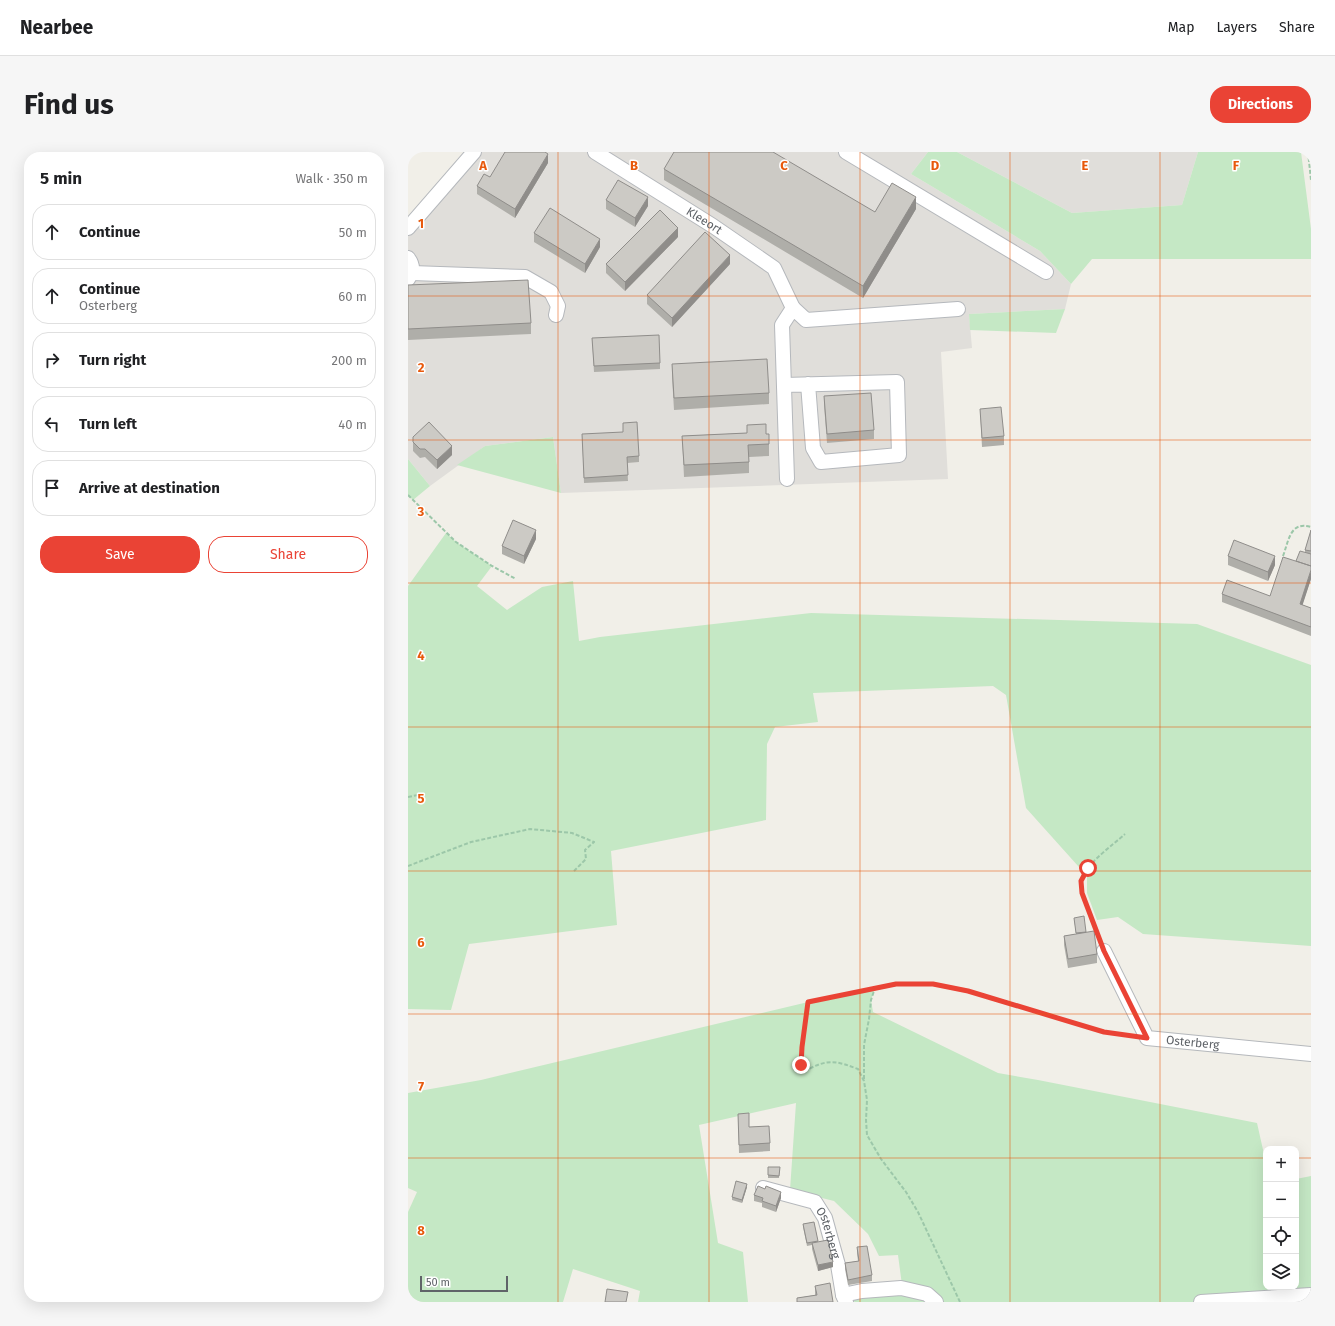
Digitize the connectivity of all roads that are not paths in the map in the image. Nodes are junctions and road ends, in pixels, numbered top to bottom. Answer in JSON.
{"nodes":[{"id":1,"x":474,"y":152,"type":"edge"},
{"id":2,"x":595,"y":152,"type":"edge"},
{"id":3,"x":846,"y":152,"type":"edge"},
{"id":4,"x":408,"y":228,"type":"edge"},
{"id":5,"x":408,"y":258,"type":"edge"},
{"id":6,"x":1046,"y":272,"type":"dead end"},
{"id":7,"x":410,"y":276,"type":"edge"},
{"id":8,"x":793,"y":308,"type":"junction"},
{"id":9,"x":958,"y":309,"type":"dead end"},
{"id":10,"x":556,"y":315,"type":"dead end"},
{"id":11,"x":808,"y":384,"type":"junction"},
{"id":12,"x":784,"y":385,"type":"junction"},
{"id":13,"x":787,"y":479,"type":"dead end"},
{"id":14,"x":1104,"y":951,"type":"road end"},
{"id":15,"x":1311,"y":1054,"type":"edge"},
{"id":16,"x":763,"y":1188,"type":"edge"},
{"id":17,"x":1311,"y":1297,"type":"edge"},
{"id":18,"x":845,"y":1299,"type":"edge"},
{"id":19,"x":936,"y":1302,"type":"edge"},
{"id":20,"x":1201,"y":1302,"type":"edge"},
{"id":21,"x":1299,"y":1302,"type":"edge"}],
"edges":[{"from":1,"to":4,"type":"street"},
{"from":2,"to":8,"type":"street","name":"Kleeort"},
{"from":3,"to":6,"type":"street"},
{"from":5,"to":7,"type":"street"},
{"from":7,"to":10,"type":"street"},
{"from":8,"to":9,"type":"street"},
{"from":8,"to":12,"type":"street"},
{"from":11,"to":11,"type":"street"},
{"from":11,"to":12,"type":"street"},
{"from":12,"to":13,"type":"street"},
{"from":14,"to":15,"type":"street","name":"Osterberg"},
{"from":16,"to":18,"type":"street","name":"Osterberg"},
{"from":17,"to":20,"type":"street"},
{"from":17,"to":21,"type":"street"},
{"from":18,"to":19,"type":"street","name":"Osterberg"}]}
